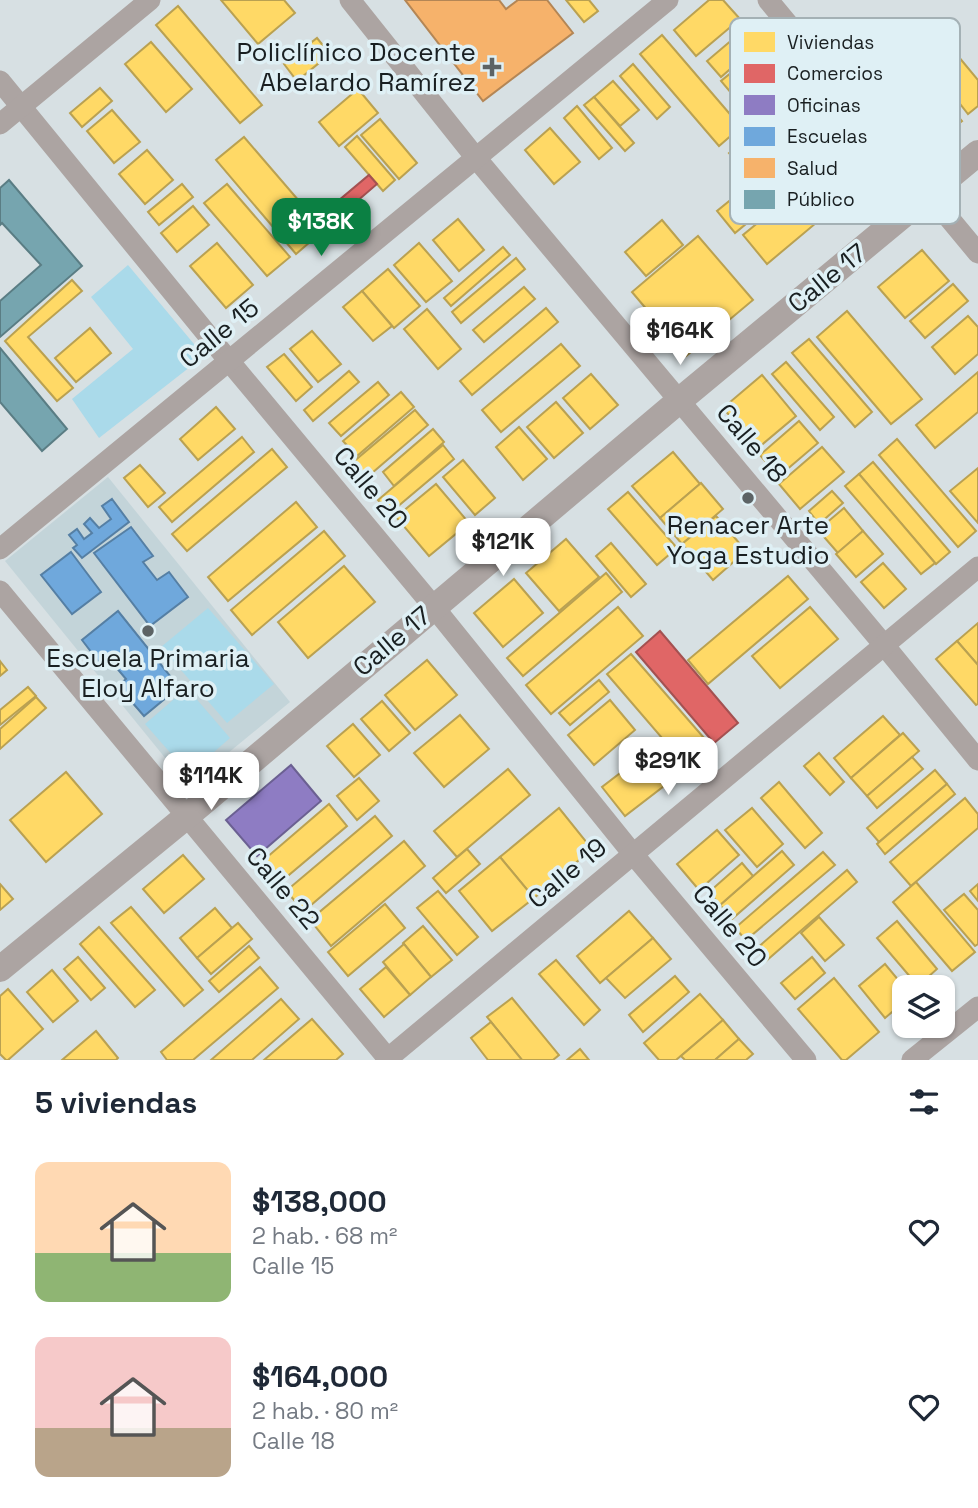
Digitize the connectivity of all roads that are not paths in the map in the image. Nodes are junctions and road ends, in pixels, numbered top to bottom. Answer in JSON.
{"nodes":[{"id":1,"x":150,"y":0,"type":"edge"},
{"id":2,"x":350,"y":0,"type":"edge"},
{"id":3,"x":668,"y":0,"type":"edge"},
{"id":4,"x":768,"y":0,"type":"edge"},
{"id":5,"x":783,"y":18,"type":"edge"},
{"id":6,"x":0,"y":81,"type":"edge"},
{"id":7,"x":21,"y":107,"type":"junction"},
{"id":8,"x":0,"y":124,"type":"edge"},
{"id":9,"x":978,"y":153,"type":"edge"},
{"id":10,"x":476,"y":158,"type":"junction"},
{"id":11,"x":960,"y":168,"type":"edge"},
{"id":12,"x":893,"y":224,"type":"edge"},
{"id":13,"x":954,"y":224,"type":"edge"},
{"id":14,"x":978,"y":253,"type":"edge"},
{"id":15,"x":229,"y":361,"type":"junction"},
{"id":16,"x":680,"y":400,"type":"junction"},
{"id":17,"x":0,"y":549,"type":"edge"},
{"id":18,"x":978,"y":567,"type":"edge"},
{"id":19,"x":0,"y":590,"type":"edge"},
{"id":20,"x":433,"y":606,"type":"junction"},
{"id":21,"x":884,"y":645,"type":"junction"},
{"id":22,"x":978,"y":760,"type":"edge"},
{"id":23,"x":187,"y":816,"type":"junction"},
{"id":24,"x":633,"y":854,"type":"junction"},
{"id":25,"x":0,"y":969,"type":"edge"},
{"id":26,"x":978,"y":1007,"type":"edge"},
{"id":27,"x":387,"y":1059,"type":"edge"},
{"id":28,"x":806,"y":1060,"type":"edge"},
{"id":29,"x":912,"y":1060,"type":"edge"}],
"edges":[{"from":1,"to":7,"type":"street"},
{"from":2,"to":10,"type":"street","name":"Calle 18"},
{"from":3,"to":10,"type":"street","name":"Calle 15"},
{"from":4,"to":5,"type":"street"},
{"from":6,"to":7,"type":"street","name":"Calle 20"},
{"from":7,"to":8,"type":"street"},
{"from":7,"to":15,"type":"street","name":"Calle 20"},
{"from":9,"to":11,"type":"street","name":"Calle 17"},
{"from":10,"to":15,"type":"street","name":"Calle 15"},
{"from":10,"to":16,"type":"street","name":"Calle 18"},
{"from":12,"to":16,"type":"street","name":"Calle 17"},
{"from":13,"to":14,"type":"street"},
{"from":15,"to":17,"type":"street","name":"Calle 15"},
{"from":15,"to":20,"type":"street","name":"Calle 20"},
{"from":16,"to":20,"type":"street","name":"Calle 17"},
{"from":16,"to":21,"type":"street","name":"Calle 18"},
{"from":18,"to":21,"type":"street","name":"Calle 19"},
{"from":19,"to":23,"type":"street","name":"Calle 22"},
{"from":20,"to":23,"type":"street","name":"Calle 17"},
{"from":20,"to":24,"type":"street","name":"Calle 20"},
{"from":21,"to":22,"type":"street","name":"Calle 18"},
{"from":21,"to":24,"type":"street","name":"Calle 19"},
{"from":23,"to":25,"type":"street","name":"Calle 17"},
{"from":23,"to":27,"type":"street","name":"Calle 22"},
{"from":24,"to":27,"type":"street","name":"Calle 19"},
{"from":24,"to":28,"type":"street","name":"Calle 20"},
{"from":26,"to":29,"type":"street"}]}
